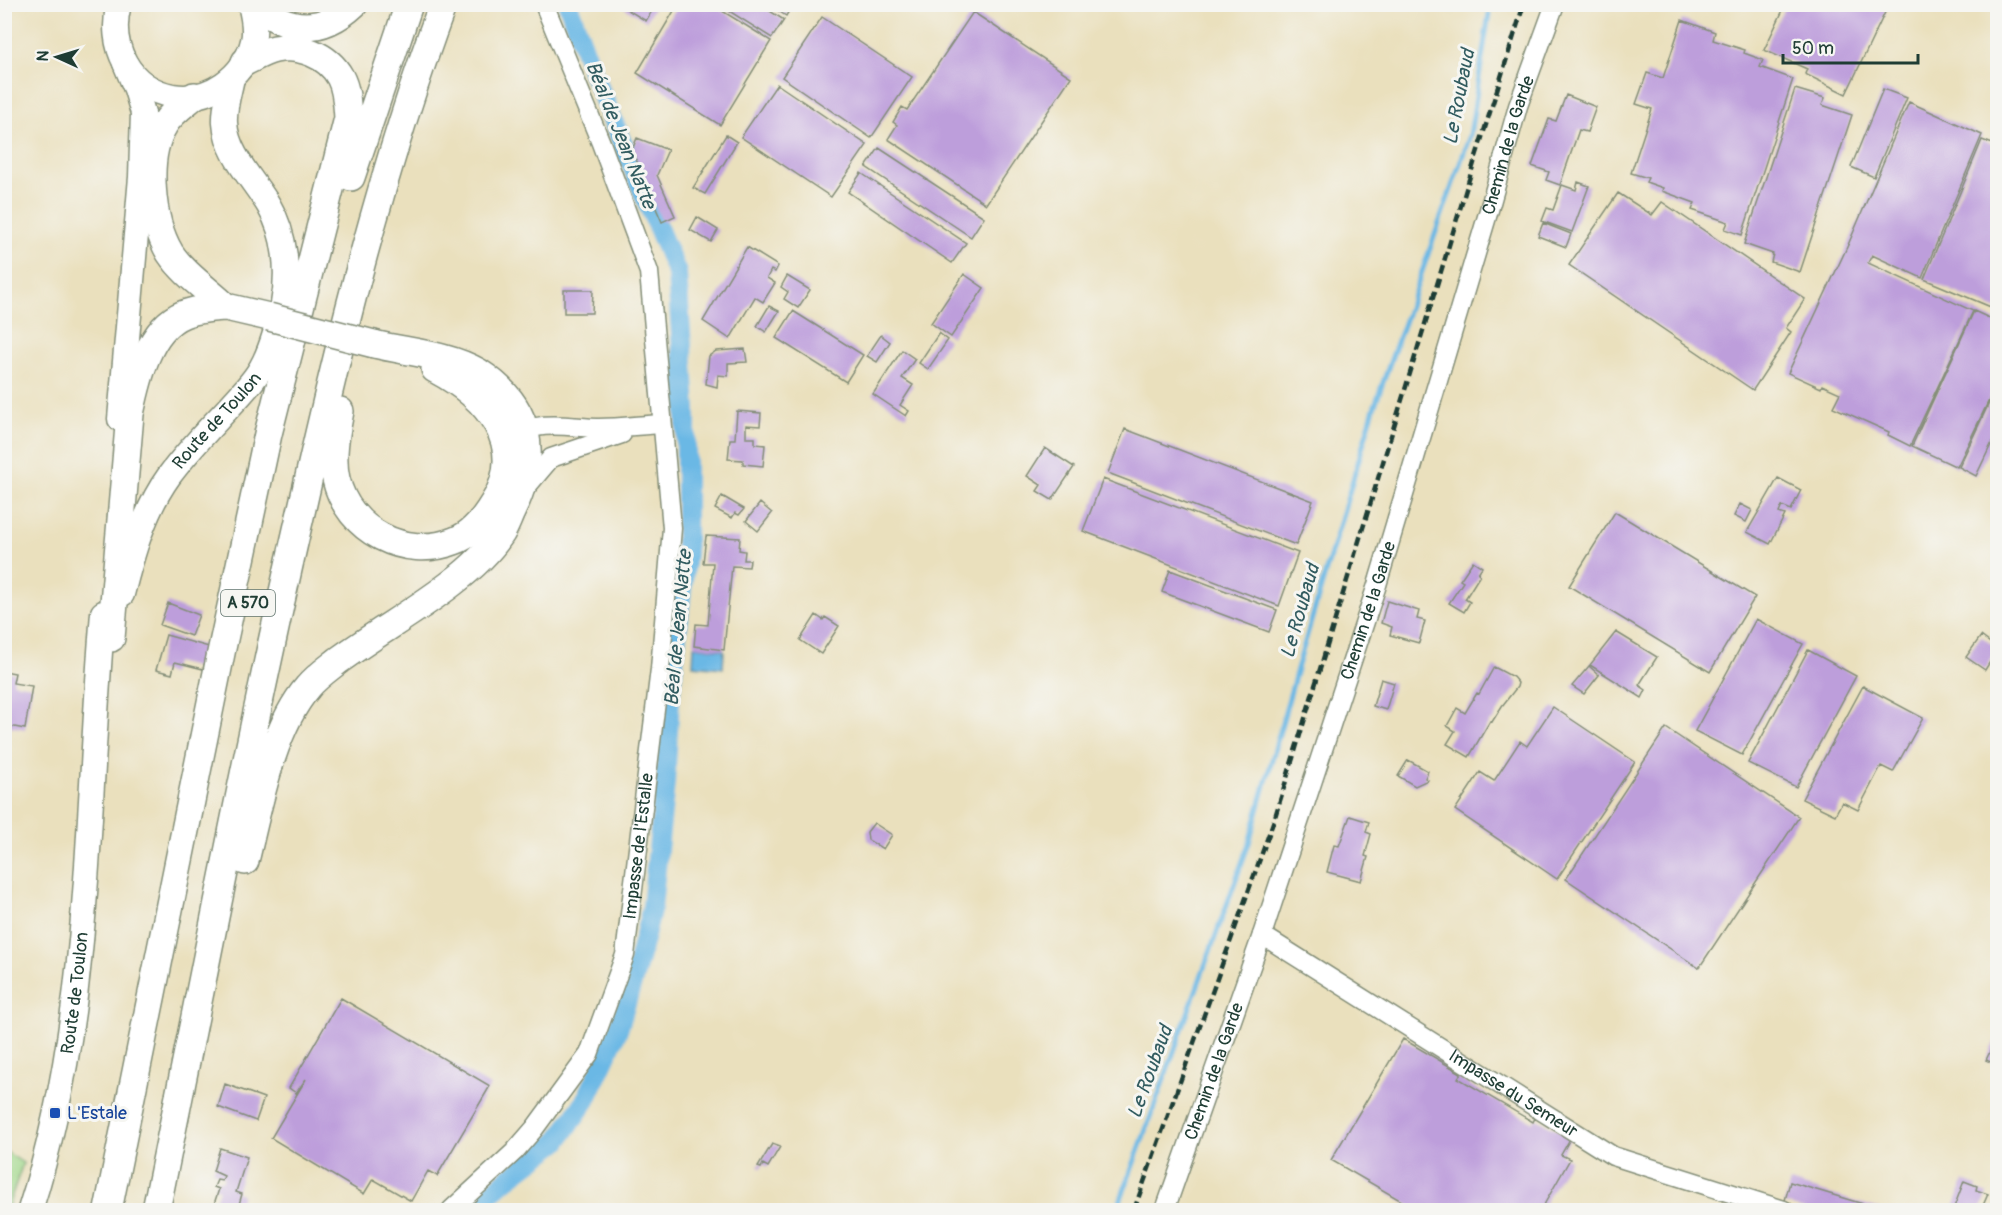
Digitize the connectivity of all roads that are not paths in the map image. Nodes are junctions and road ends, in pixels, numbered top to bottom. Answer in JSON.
{"nodes":[{"id":1,"x":119,"y":4,"type":"edge"},
{"id":2,"x":250,"y":4,"type":"edge"},
{"id":3,"x":256,"y":4,"type":"edge"},
{"id":4,"x":354,"y":4,"type":"edge"},
{"id":5,"x":409,"y":4,"type":"edge"},
{"id":6,"x":443,"y":4,"type":"edge"},
{"id":7,"x":458,"y":4,"type":"edge"},
{"id":8,"x":544,"y":4,"type":"edge"},
{"id":9,"x":1556,"y":4,"type":"edge"},
{"id":10,"x":125,"y":63,"type":"junction"},
{"id":11,"x":239,"y":70,"type":"junction"},
{"id":12,"x":194,"y":96,"type":"junction"},
{"id":13,"x":140,"y":187,"type":"junction"},
{"id":14,"x":226,"y":307,"type":"junction"},
{"id":15,"x":379,"y":345,"type":"junction"},
{"id":16,"x":661,"y":424,"type":"junction"},
{"id":17,"x":525,"y":446,"type":"junction"},
{"id":18,"x":111,"y":638,"type":"junction"},
{"id":19,"x":93,"y":771,"type":"junction"},
{"id":20,"x":1262,"y":935,"type":"junction"},
{"id":21,"x":30,"y":1210,"type":"edge"},
{"id":22,"x":108,"y":1210,"type":"edge"},
{"id":23,"x":122,"y":1210,"type":"edge"},
{"id":24,"x":156,"y":1210,"type":"edge"},
{"id":25,"x":161,"y":1210,"type":"edge"},
{"id":26,"x":451,"y":1210,"type":"edge"},
{"id":27,"x":1165,"y":1210,"type":"edge"},
{"id":28,"x":1784,"y":1210,"type":"edge"}],
"edges":[{"from":1,"to":10,"type":"main road","name":"Route de Toulon"},
{"from":2,"to":11,"type":"main road","name":"Route de Toulon"},
{"from":3,"to":4,"type":"highway"},
{"from":5,"to":23,"type":"highway","number":"A 570"},
{"from":6,"to":24,"type":"highway","number":"A 570"},
{"from":7,"to":17,"type":"highway"},
{"from":8,"to":16,"type":"street"},
{"from":9,"to":20,"type":"street","name":"Chemin de la Garde"},
{"from":10,"to":12,"type":"main road"},
{"from":10,"to":13,"type":"main road","name":"Route de Toulon"},
{"from":11,"to":12,"type":"main road"},
{"from":11,"to":18,"type":"main road","name":"Route de Toulon"},
{"from":11,"to":22,"type":"highway"},
{"from":12,"to":14,"type":"highway"},
{"from":13,"to":14,"type":"highway"},
{"from":13,"to":19,"type":"main road","name":"Route de Toulon"},
{"from":14,"to":15,"type":"highway","bridge":true},
{"from":14,"to":18,"type":"highway"},
{"from":15,"to":17,"type":"highway"},
{"from":15,"to":17,"type":"highway"},
{"from":16,"to":17,"type":"street"},
{"from":16,"to":17,"type":"street"},
{"from":16,"to":26,"type":"street","name":"Impasse de l'Estalle"},
{"from":17,"to":25,"type":"highway"},
{"from":18,"to":19,"type":"main road","name":"Route de Toulon"},
{"from":19,"to":21,"type":"main road","name":"Route de Toulon"},
{"from":20,"to":27,"type":"street","name":"Chemin de la Garde"},
{"from":20,"to":28,"type":"street","name":"Impasse du Semeur"}]}
